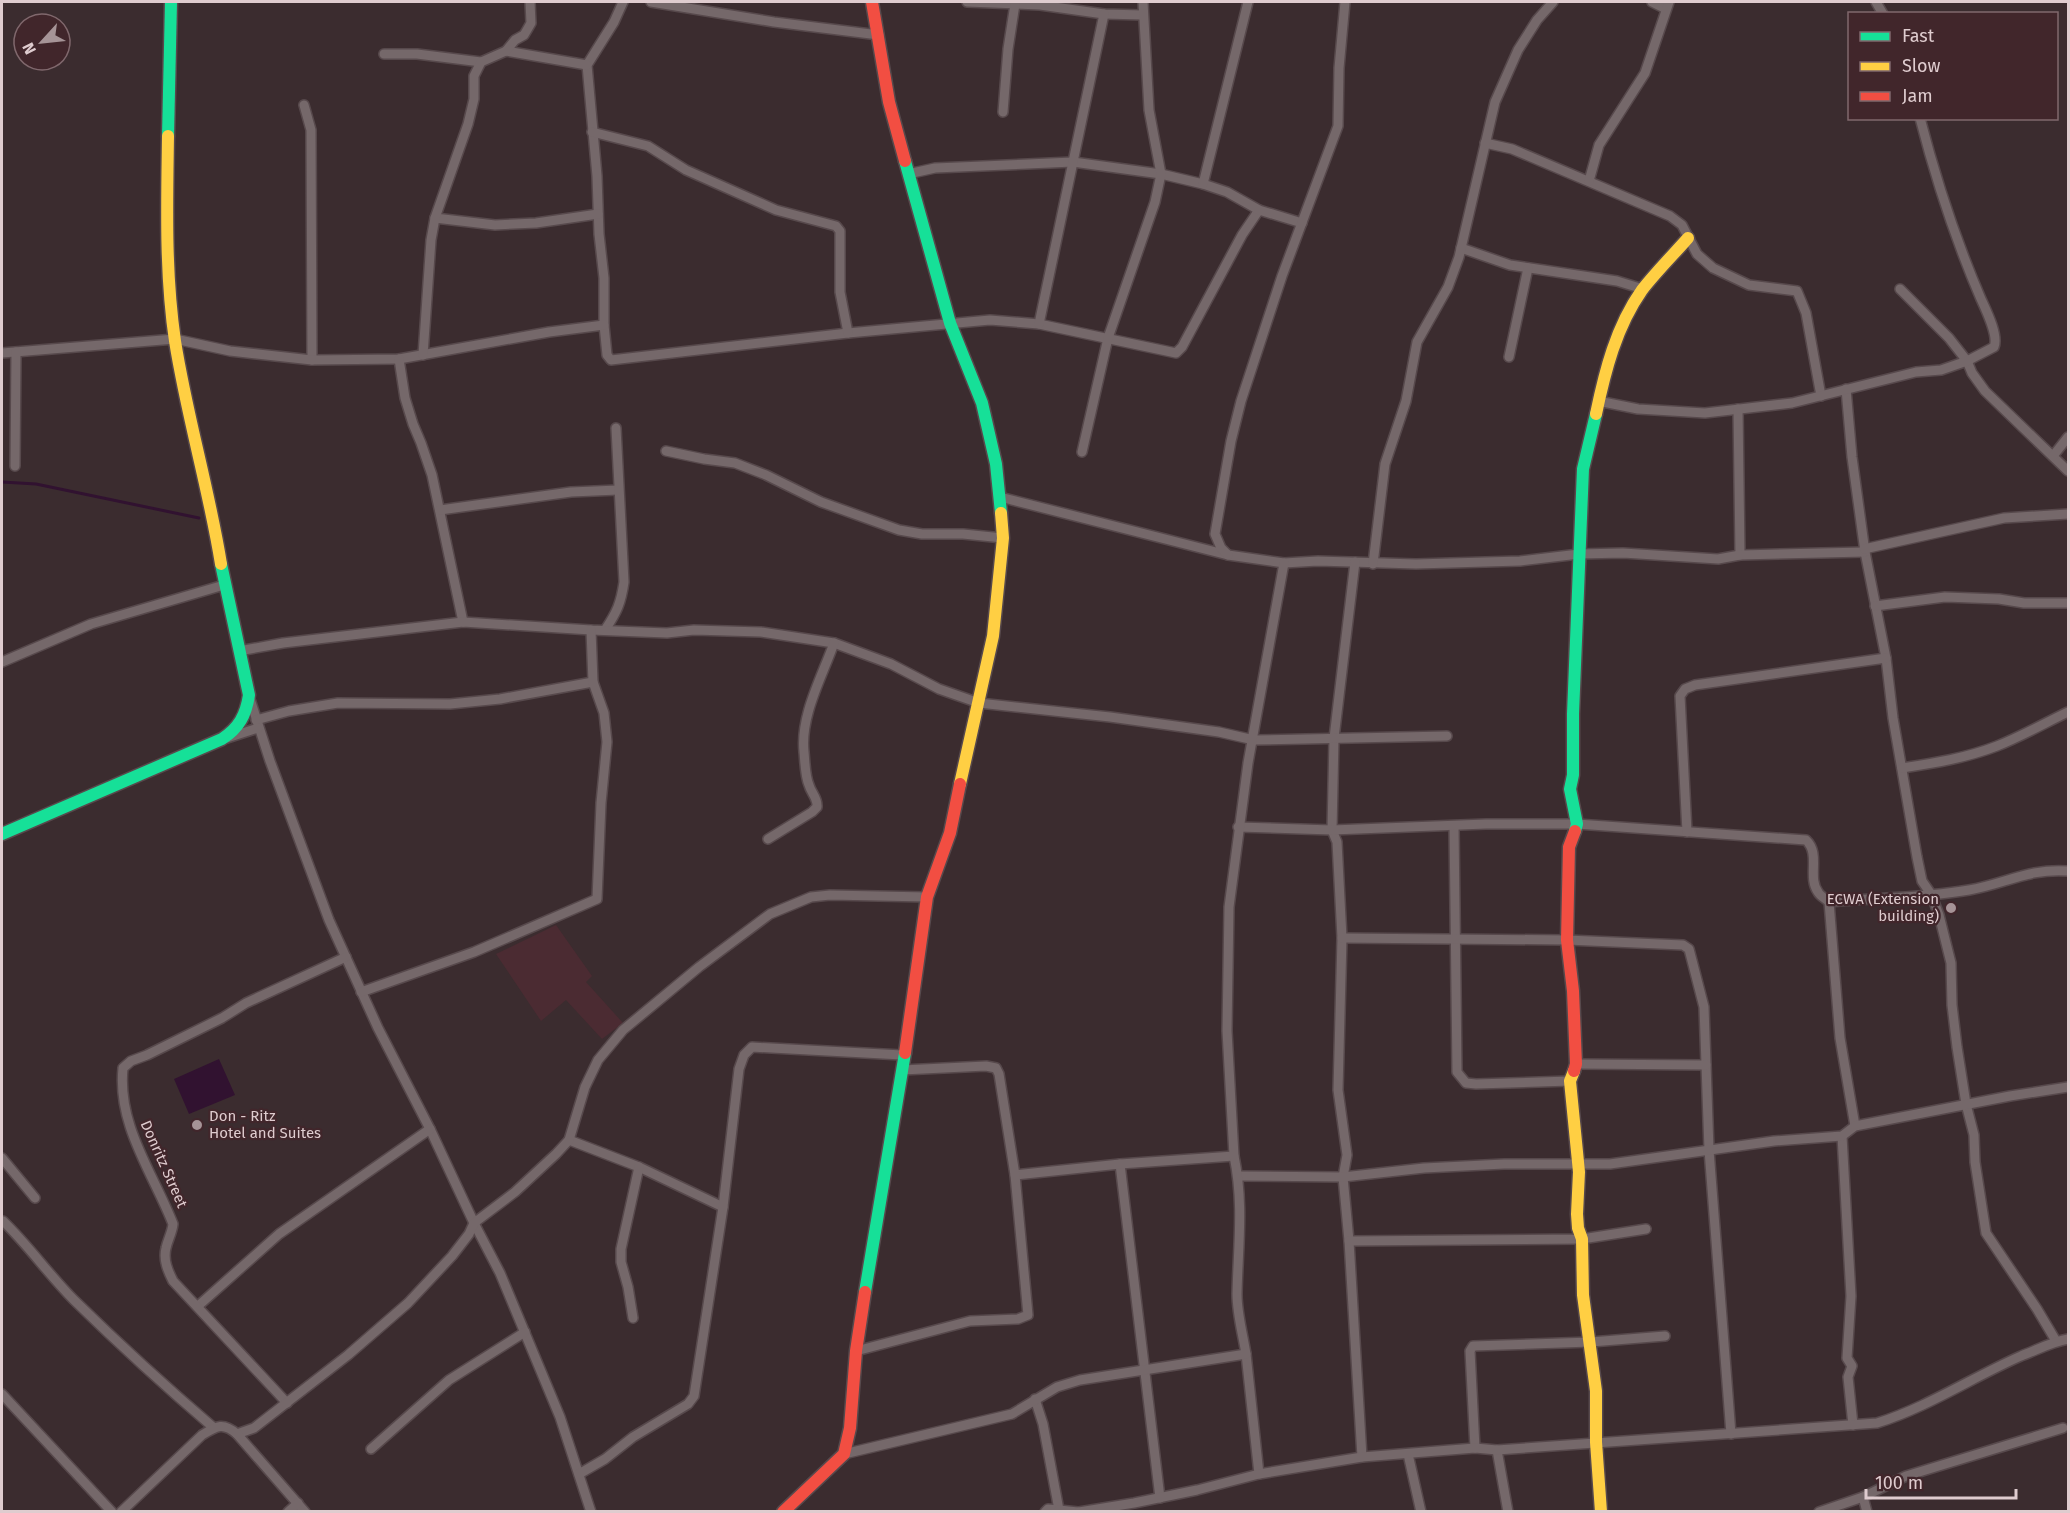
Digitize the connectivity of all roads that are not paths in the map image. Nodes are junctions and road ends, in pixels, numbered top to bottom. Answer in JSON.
{"nodes":[{"id":1,"x":171,"y":2,"type":"edge"},
{"id":2,"x":530,"y":2,"type":"edge"},
{"id":3,"x":623,"y":2,"type":"edge"},
{"id":4,"x":651,"y":2,"type":"edge"},
{"id":5,"x":872,"y":2,"type":"edge"},
{"id":6,"x":967,"y":2,"type":"edge"},
{"id":7,"x":981,"y":2,"type":"edge"},
{"id":8,"x":1143,"y":2,"type":"edge"},
{"id":9,"x":1248,"y":2,"type":"edge"},
{"id":10,"x":1345,"y":2,"type":"edge"},
{"id":11,"x":1553,"y":2,"type":"edge"},
{"id":12,"x":1652,"y":2,"type":"edge"},
{"id":13,"x":1015,"y":4,"type":"junction"},
{"id":14,"x":1668,"y":5,"type":"edge"},
{"id":15,"x":1104,"y":14,"type":"junction"},
{"id":16,"x":1143,"y":15,"type":"junction"},
{"id":17,"x":879,"y":35,"type":"junction"},
{"id":18,"x":506,"y":51,"type":"junction"},
{"id":19,"x":384,"y":54,"type":"dead end"},
{"id":20,"x":481,"y":62,"type":"junction"},
{"id":21,"x":587,"y":65,"type":"junction"},
{"id":22,"x":304,"y":105,"type":"dead end"},
{"id":23,"x":1003,"y":112,"type":"dead end"},
{"id":24,"x":1921,"y":120,"type":"edge"},
{"id":25,"x":592,"y":132,"type":"junction"},
{"id":26,"x":1485,"y":143,"type":"junction"},
{"id":27,"x":1073,"y":162,"type":"junction"},
{"id":28,"x":908,"y":174,"type":"junction"},
{"id":29,"x":1161,"y":174,"type":"junction"},
{"id":30,"x":1589,"y":181,"type":"junction"},
{"id":31,"x":1203,"y":184,"type":"junction"},
{"id":32,"x":1259,"y":210,"type":"junction"},
{"id":33,"x":598,"y":214,"type":"junction"},
{"id":34,"x":435,"y":218,"type":"junction"},
{"id":35,"x":1302,"y":223,"type":"junction"},
{"id":36,"x":1688,"y":238,"type":"junction"},
{"id":37,"x":1461,"y":248,"type":"junction"},
{"id":38,"x":1528,"y":268,"type":"junction"},
{"id":39,"x":1643,"y":289,"type":"junction"},
{"id":40,"x":1900,"y":289,"type":"dead end"},
{"id":41,"x":950,"y":323,"type":"junction"},
{"id":42,"x":1039,"y":324,"type":"junction"},
{"id":43,"x":604,"y":325,"type":"junction"},
{"id":44,"x":848,"y":333,"type":"junction"},
{"id":45,"x":1108,"y":338,"type":"junction"},
{"id":46,"x":175,"y":339,"type":"junction"},
{"id":47,"x":16,"y":352,"type":"junction"},
{"id":48,"x":2,"y":353,"type":"edge"},
{"id":49,"x":423,"y":355,"type":"junction"},
{"id":50,"x":1509,"y":357,"type":"dead end"},
{"id":51,"x":399,"y":359,"type":"junction"},
{"id":52,"x":312,"y":360,"type":"junction"},
{"id":53,"x":1967,"y":361,"type":"junction"},
{"id":54,"x":1846,"y":389,"type":"junction"},
{"id":55,"x":1821,"y":396,"type":"junction"},
{"id":56,"x":1598,"y":401,"type":"junction"},
{"id":57,"x":1738,"y":409,"type":"junction"},
{"id":58,"x":616,"y":428,"type":"dead end"},
{"id":59,"x":2068,"y":437,"type":"edge"},
{"id":60,"x":666,"y":451,"type":"dead end"},
{"id":61,"x":1082,"y":452,"type":"dead end"},
{"id":62,"x":2053,"y":456,"type":"junction"},
{"id":63,"x":15,"y":466,"type":"dead end"},
{"id":64,"x":2068,"y":471,"type":"edge"},
{"id":65,"x":618,"y":490,"type":"junction"},
{"id":66,"x":1000,"y":497,"type":"junction"},
{"id":67,"x":440,"y":510,"type":"junction"},
{"id":68,"x":2068,"y":514,"type":"edge"},
{"id":69,"x":1003,"y":538,"type":"junction"},
{"id":70,"x":1864,"y":551,"type":"junction"},
{"id":71,"x":1579,"y":554,"type":"junction"},
{"id":72,"x":1228,"y":555,"type":"junction"},
{"id":73,"x":1740,"y":555,"type":"junction"},
{"id":74,"x":1355,"y":562,"type":"junction"},
{"id":75,"x":1284,"y":563,"type":"junction"},
{"id":76,"x":1373,"y":564,"type":"junction"},
{"id":77,"x":224,"y":585,"type":"junction"},
{"id":78,"x":2068,"y":603,"type":"edge"},
{"id":79,"x":1875,"y":606,"type":"junction"},
{"id":80,"x":462,"y":622,"type":"junction"},
{"id":81,"x":591,"y":630,"type":"junction"},
{"id":82,"x":605,"y":630,"type":"junction"},
{"id":83,"x":834,"y":644,"type":"junction"},
{"id":84,"x":239,"y":651,"type":"junction"},
{"id":85,"x":1886,"y":658,"type":"junction"},
{"id":86,"x":2,"y":662,"type":"edge"},
{"id":87,"x":593,"y":682,"type":"junction"},
{"id":88,"x":249,"y":695,"type":"junction"},
{"id":89,"x":979,"y":703,"type":"junction"},
{"id":90,"x":2068,"y":712,"type":"edge"},
{"id":91,"x":257,"y":724,"type":"junction"},
{"id":92,"x":1446,"y":736,"type":"dead end"},
{"id":93,"x":1334,"y":738,"type":"junction"},
{"id":94,"x":222,"y":739,"type":"junction"},
{"id":95,"x":1254,"y":740,"type":"junction"},
{"id":96,"x":1902,"y":768,"type":"junction"},
{"id":97,"x":1576,"y":824,"type":"junction"},
{"id":98,"x":1454,"y":826,"type":"junction"},
{"id":99,"x":1238,"y":827,"type":"junction"},
{"id":100,"x":1332,"y":830,"type":"junction"},
{"id":101,"x":1687,"y":832,"type":"junction"},
{"id":102,"x":2,"y":834,"type":"edge"},
{"id":103,"x":768,"y":839,"type":"dead end"},
{"id":104,"x":2068,"y":871,"type":"edge"},
{"id":105,"x":1931,"y":894,"type":"junction"},
{"id":106,"x":927,"y":897,"type":"junction"},
{"id":107,"x":1829,"y":902,"type":"junction"},
{"id":108,"x":1342,"y":938,"type":"junction"},
{"id":109,"x":1454,"y":939,"type":"junction"},
{"id":110,"x":1567,"y":940,"type":"junction"},
{"id":111,"x":346,"y":957,"type":"junction"},
{"id":112,"x":361,"y":992,"type":"junction"},
{"id":113,"x":902,"y":1055,"type":"junction"},
{"id":114,"x":1576,"y":1064,"type":"junction"},
{"id":115,"x":1706,"y":1065,"type":"junction"},
{"id":116,"x":902,"y":1070,"type":"junction"},
{"id":117,"x":1570,"y":1081,"type":"junction"},
{"id":118,"x":2068,"y":1087,"type":"edge"},
{"id":119,"x":1966,"y":1104,"type":"junction"},
{"id":120,"x":1855,"y":1126,"type":"junction"},
{"id":121,"x":430,"y":1129,"type":"junction"},
{"id":122,"x":1842,"y":1136,"type":"junction"},
{"id":123,"x":569,"y":1140,"type":"junction"},
{"id":124,"x":1709,"y":1150,"type":"junction"},
{"id":125,"x":1234,"y":1156,"type":"junction"},
{"id":126,"x":2,"y":1158,"type":"edge"},
{"id":127,"x":1120,"y":1164,"type":"junction"},
{"id":128,"x":1578,"y":1164,"type":"junction"},
{"id":129,"x":639,"y":1167,"type":"junction"},
{"id":130,"x":1015,"y":1176,"type":"junction"},
{"id":131,"x":1238,"y":1176,"type":"junction"},
{"id":132,"x":1343,"y":1177,"type":"junction"},
{"id":133,"x":35,"y":1198,"type":"dead end"},
{"id":134,"x":723,"y":1207,"type":"junction"},
{"id":135,"x":3,"y":1221,"type":"dead end"},
{"id":136,"x":474,"y":1223,"type":"junction"},
{"id":137,"x":1646,"y":1229,"type":"dead end"},
{"id":138,"x":1582,"y":1239,"type":"junction"},
{"id":139,"x":1350,"y":1241,"type":"junction"},
{"id":140,"x":198,"y":1306,"type":"junction"},
{"id":141,"x":633,"y":1318,"type":"dead end"},
{"id":142,"x":525,"y":1332,"type":"junction"},
{"id":143,"x":1665,"y":1336,"type":"dead end"},
{"id":144,"x":2068,"y":1339,"type":"edge"},
{"id":145,"x":2056,"y":1341,"type":"junction"},
{"id":146,"x":1591,"y":1342,"type":"junction"},
{"id":147,"x":856,"y":1351,"type":"junction"},
{"id":148,"x":1246,"y":1354,"type":"junction"},
{"id":149,"x":1144,"y":1371,"type":"junction"},
{"id":150,"x":2,"y":1394,"type":"edge"},
{"id":151,"x":1035,"y":1400,"type":"junction"},
{"id":152,"x":287,"y":1403,"type":"junction"},
{"id":153,"x":1853,"y":1425,"type":"junction"},
{"id":154,"x":214,"y":1428,"type":"junction"},
{"id":155,"x":2063,"y":1428,"type":"dead end"},
{"id":156,"x":237,"y":1434,"type":"junction"},
{"id":157,"x":1731,"y":1434,"type":"junction"},
{"id":158,"x":1596,"y":1442,"type":"junction"},
{"id":159,"x":1475,"y":1448,"type":"junction"},
{"id":160,"x":371,"y":1449,"type":"dead end"},
{"id":161,"x":1497,"y":1449,"type":"junction"},
{"id":162,"x":844,"y":1454,"type":"junction"},
{"id":163,"x":1408,"y":1454,"type":"junction"},
{"id":164,"x":1362,"y":1457,"type":"junction"},
{"id":165,"x":579,"y":1474,"type":"junction"},
{"id":166,"x":1258,"y":1474,"type":"junction"},
{"id":167,"x":1160,"y":1497,"type":"junction"},
{"id":168,"x":1863,"y":1497,"type":"junction"},
{"id":169,"x":297,"y":1503,"type":"junction"},
{"id":170,"x":1059,"y":1510,"type":"edge"},
{"id":171,"x":112,"y":1512,"type":"edge"},
{"id":172,"x":121,"y":1512,"type":"edge"},
{"id":173,"x":288,"y":1512,"type":"edge"},
{"id":174,"x":305,"y":1512,"type":"edge"},
{"id":175,"x":591,"y":1512,"type":"edge"},
{"id":176,"x":783,"y":1512,"type":"edge"},
{"id":177,"x":1045,"y":1512,"type":"edge"},
{"id":178,"x":1078,"y":1512,"type":"edge"},
{"id":179,"x":1421,"y":1512,"type":"edge"},
{"id":180,"x":1508,"y":1512,"type":"edge"},
{"id":181,"x":1601,"y":1512,"type":"edge"},
{"id":182,"x":1819,"y":1512,"type":"edge"},
{"id":183,"x":1867,"y":1512,"type":"edge"}],
"edges":[{"from":1,"to":46,"type":"street"},
{"from":2,"to":18,"type":"street"},
{"from":3,"to":21,"type":"street"},
{"from":4,"to":17,"type":"street"},
{"from":5,"to":17,"type":"street"},
{"from":6,"to":7,"type":"street"},
{"from":7,"to":13,"type":"street"},
{"from":8,"to":16,"type":"street"},
{"from":9,"to":31,"type":"street"},
{"from":10,"to":35,"type":"street"},
{"from":11,"to":26,"type":"street"},
{"from":12,"to":14,"type":"street"},
{"from":13,"to":15,"type":"street"},
{"from":13,"to":23,"type":"street"},
{"from":14,"to":30,"type":"street"},
{"from":15,"to":16,"type":"street"},
{"from":15,"to":27,"type":"street"},
{"from":16,"to":29,"type":"street"},
{"from":17,"to":28,"type":"street"},
{"from":18,"to":20,"type":"street"},
{"from":18,"to":21,"type":"street"},
{"from":19,"to":20,"type":"street"},
{"from":20,"to":34,"type":"street"},
{"from":21,"to":25,"type":"street"},
{"from":22,"to":52,"type":"street"},
{"from":24,"to":53,"type":"street"},
{"from":25,"to":33,"type":"street"},
{"from":25,"to":44,"type":"street"},
{"from":26,"to":30,"type":"street"},
{"from":26,"to":37,"type":"street"},
{"from":27,"to":28,"type":"street"},
{"from":27,"to":29,"type":"street"},
{"from":27,"to":42,"type":"street"},
{"from":28,"to":41,"type":"street"},
{"from":29,"to":31,"type":"street"},
{"from":29,"to":45,"type":"street"},
{"from":30,"to":36,"type":"street"},
{"from":31,"to":32,"type":"street"},
{"from":32,"to":35,"type":"street"},
{"from":32,"to":45,"type":"street"},
{"from":33,"to":34,"type":"street"},
{"from":33,"to":43,"type":"street"},
{"from":34,"to":49,"type":"street"},
{"from":35,"to":72,"type":"street"},
{"from":36,"to":39,"type":"street"},
{"from":36,"to":55,"type":"street"},
{"from":37,"to":38,"type":"street"},
{"from":37,"to":76,"type":"street"},
{"from":38,"to":39,"type":"street"},
{"from":38,"to":50,"type":"street"},
{"from":39,"to":56,"type":"street"},
{"from":40,"to":53,"type":"street"},
{"from":41,"to":42,"type":"street"},
{"from":41,"to":44,"type":"street"},
{"from":41,"to":66,"type":"street"},
{"from":42,"to":45,"type":"street"},
{"from":43,"to":44,"type":"street"},
{"from":43,"to":49,"type":"street"},
{"from":45,"to":61,"type":"street"},
{"from":46,"to":47,"type":"street"},
{"from":46,"to":52,"type":"street"},
{"from":46,"to":77,"type":"street"},
{"from":47,"to":48,"type":"street"},
{"from":47,"to":63,"type":"street"},
{"from":49,"to":51,"type":"street"},
{"from":51,"to":52,"type":"street"},
{"from":51,"to":67,"type":"street"},
{"from":53,"to":54,"type":"street"},
{"from":53,"to":62,"type":"street"},
{"from":54,"to":55,"type":"street"},
{"from":54,"to":70,"type":"street"},
{"from":55,"to":57,"type":"street"},
{"from":56,"to":57,"type":"street"},
{"from":56,"to":71,"type":"street"},
{"from":57,"to":73,"type":"street"},
{"from":58,"to":65,"type":"street"},
{"from":59,"to":62,"type":"street"},
{"from":60,"to":69,"type":"street"},
{"from":62,"to":64,"type":"street"},
{"from":65,"to":67,"type":"street"},
{"from":65,"to":82,"type":"street"},
{"from":66,"to":69,"type":"street"},
{"from":66,"to":72,"type":"street"},
{"from":67,"to":80,"type":"street"},
{"from":68,"to":70,"type":"street"},
{"from":69,"to":89,"type":"street"},
{"from":70,"to":73,"type":"street"},
{"from":70,"to":79,"type":"street"},
{"from":71,"to":73,"type":"street"},
{"from":71,"to":76,"type":"street"},
{"from":71,"to":97,"type":"street"},
{"from":72,"to":75,"type":"street"},
{"from":74,"to":75,"type":"street"},
{"from":74,"to":76,"type":"street"},
{"from":74,"to":93,"type":"street"},
{"from":75,"to":95,"type":"street"},
{"from":77,"to":84,"type":"street"},
{"from":77,"to":86,"type":"street"},
{"from":78,"to":79,"type":"street"},
{"from":79,"to":85,"type":"street"},
{"from":80,"to":81,"type":"street"},
{"from":80,"to":84,"type":"street"},
{"from":81,"to":82,"type":"street"},
{"from":81,"to":87,"type":"street"},
{"from":82,"to":83,"type":"street"},
{"from":83,"to":89,"type":"street"},
{"from":83,"to":103,"type":"street"},
{"from":84,"to":88,"type":"street"},
{"from":85,"to":96,"type":"street"},
{"from":85,"to":101,"type":"street"},
{"from":87,"to":91,"type":"street"},
{"from":87,"to":112,"type":"street"},
{"from":88,"to":91,"type":"street"},
{"from":88,"to":94,"type":"street"},
{"from":89,"to":95,"type":"street"},
{"from":89,"to":106,"type":"street"},
{"from":90,"to":96,"type":"street"},
{"from":91,"to":94,"type":"street"},
{"from":91,"to":111,"type":"street"},
{"from":92,"to":93,"type":"street"},
{"from":93,"to":95,"type":"street"},
{"from":93,"to":100,"type":"street"},
{"from":94,"to":102,"type":"street"},
{"from":95,"to":99,"type":"street"},
{"from":96,"to":105,"type":"street"},
{"from":97,"to":98,"type":"street"},
{"from":97,"to":101,"type":"street"},
{"from":97,"to":110,"type":"street"},
{"from":98,"to":100,"type":"street"},
{"from":98,"to":109,"type":"street"},
{"from":99,"to":100,"type":"street"},
{"from":99,"to":125,"type":"street"},
{"from":100,"to":108,"type":"street"},
{"from":101,"to":107,"type":"street"},
{"from":104,"to":105,"type":"street"},
{"from":105,"to":107,"type":"street"},
{"from":105,"to":119,"type":"street"},
{"from":106,"to":113,"type":"street"},
{"from":106,"to":123,"type":"street"},
{"from":107,"to":120,"type":"street"},
{"from":108,"to":109,"type":"street"},
{"from":108,"to":132,"type":"street"},
{"from":109,"to":110,"type":"street"},
{"from":109,"to":117,"type":"street"},
{"from":110,"to":114,"type":"street"},
{"from":110,"to":115,"type":"street"},
{"from":111,"to":112,"type":"street"},
{"from":111,"to":140,"type":"street","name":"Donritz Street"},
{"from":112,"to":121,"type":"street"},
{"from":113,"to":116,"type":"street"},
{"from":113,"to":134,"type":"street"},
{"from":114,"to":115,"type":"street"},
{"from":114,"to":117,"type":"street"},
{"from":115,"to":124,"type":"street"},
{"from":116,"to":130,"type":"street"},
{"from":116,"to":147,"type":"street"},
{"from":117,"to":128,"type":"street"},
{"from":118,"to":119,"type":"street"},
{"from":119,"to":120,"type":"street"},
{"from":119,"to":145,"type":"street"},
{"from":120,"to":122,"type":"street"},
{"from":121,"to":136,"type":"street"},
{"from":121,"to":140,"type":"street"},
{"from":122,"to":124,"type":"street"},
{"from":122,"to":153,"type":"street"},
{"from":123,"to":129,"type":"street"},
{"from":123,"to":136,"type":"street"},
{"from":124,"to":128,"type":"street"},
{"from":124,"to":157,"type":"street"},
{"from":125,"to":127,"type":"street"},
{"from":125,"to":131,"type":"street"},
{"from":126,"to":133,"type":"street"},
{"from":127,"to":130,"type":"street"},
{"from":127,"to":149,"type":"street"},
{"from":128,"to":132,"type":"street"},
{"from":128,"to":138,"type":"street"},
{"from":129,"to":134,"type":"street"},
{"from":129,"to":141,"type":"street"},
{"from":130,"to":147,"type":"street"},
{"from":131,"to":132,"type":"street"},
{"from":131,"to":148,"type":"street"},
{"from":132,"to":139,"type":"street"},
{"from":134,"to":165,"type":"street"},
{"from":135,"to":154,"type":"street"},
{"from":136,"to":142,"type":"street"},
{"from":136,"to":152,"type":"street"},
{"from":137,"to":138,"type":"street"},
{"from":138,"to":139,"type":"street"},
{"from":138,"to":146,"type":"street"},
{"from":139,"to":164,"type":"street"},
{"from":140,"to":152,"type":"street","name":"Donritz Street"},
{"from":142,"to":160,"type":"street"},
{"from":142,"to":165,"type":"street"},
{"from":143,"to":146,"type":"street"},
{"from":144,"to":145,"type":"street"},
{"from":145,"to":153,"type":"street"},
{"from":146,"to":158,"type":"street"},
{"from":146,"to":159,"type":"street"},
{"from":147,"to":162,"type":"street"},
{"from":148,"to":149,"type":"street"},
{"from":148,"to":166,"type":"street"},
{"from":149,"to":151,"type":"street"},
{"from":149,"to":167,"type":"street"},
{"from":150,"to":171,"type":"street"},
{"from":151,"to":162,"type":"street"},
{"from":151,"to":170,"type":"street"},
{"from":152,"to":156,"type":"street"},
{"from":153,"to":157,"type":"street"},
{"from":154,"to":156,"type":"street"},
{"from":154,"to":172,"type":"street"},
{"from":155,"to":168,"type":"street"},
{"from":156,"to":169,"type":"street"},
{"from":157,"to":158,"type":"street"},
{"from":158,"to":161,"type":"street"},
{"from":158,"to":181,"type":"street"},
{"from":159,"to":161,"type":"street"},
{"from":159,"to":163,"type":"street"},
{"from":161,"to":180,"type":"street"},
{"from":162,"to":176,"type":"street"},
{"from":163,"to":164,"type":"street"},
{"from":163,"to":179,"type":"street"},
{"from":164,"to":166,"type":"street"},
{"from":165,"to":175,"type":"street"},
{"from":166,"to":167,"type":"street"},
{"from":167,"to":178,"type":"street"},
{"from":168,"to":182,"type":"street"},
{"from":168,"to":183,"type":"street"},
{"from":169,"to":173,"type":"street"},
{"from":169,"to":174,"type":"street"},
{"from":170,"to":177,"type":"street"},
{"from":170,"to":178,"type":"street"}]}
